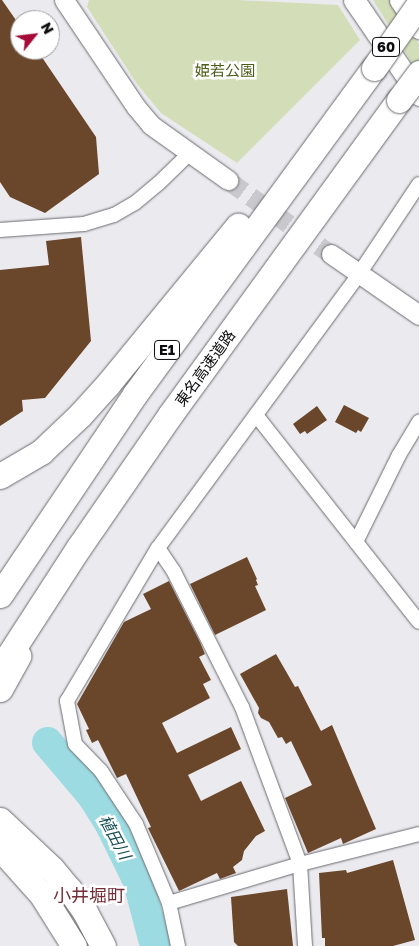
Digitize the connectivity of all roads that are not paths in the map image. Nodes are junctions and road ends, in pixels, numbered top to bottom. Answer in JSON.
{"nodes":[{"id":1,"x":64,"y":0,"type":"edge"},
{"id":2,"x":354,"y":0,"type":"edge"},
{"id":3,"x":400,"y":0,"type":"edge"},
{"id":4,"x":419,"y":4,"type":"edge"},
{"id":5,"x":419,"y":28,"type":"edge"},
{"id":6,"x":419,"y":73,"type":"edge"},
{"id":7,"x":409,"y":98,"type":"edge"},
{"id":8,"x":341,"y":110,"type":"junction"},
{"id":9,"x":190,"y":153,"type":"junction"},
{"id":10,"x":228,"y":180,"type":"tunnel mouth"},
{"id":11,"x":419,"y":184,"type":"edge"},
{"id":12,"x":0,"y":230,"type":"edge"},
{"id":13,"x":332,"y":254,"type":"tunnel mouth"},
{"id":14,"x":359,"y":274,"type":"junction"},
{"id":15,"x":419,"y":315,"type":"edge"},
{"id":16,"x":256,"y":415,"type":"junction"},
{"id":17,"x":419,"y":422,"type":"edge"},
{"id":18,"x":0,"y":476,"type":"edge"},
{"id":19,"x":356,"y":542,"type":"junction"},
{"id":20,"x":79,"y":547,"type":"junction"},
{"id":21,"x":158,"y":548,"type":"junction"},
{"id":22,"x":0,"y":595,"type":"edge"},
{"id":23,"x":416,"y":614,"type":"edge"},
{"id":24,"x":0,"y":669,"type":"edge"},
{"id":25,"x":0,"y":689,"type":"edge"},
{"id":26,"x":0,"y":820,"type":"edge"},
{"id":27,"x":419,"y":834,"type":"edge"},
{"id":28,"x":0,"y":848,"type":"edge"},
{"id":29,"x":300,"y":864,"type":"junction"},
{"id":30,"x":169,"y":903,"type":"junction"},
{"id":31,"x":74,"y":946,"type":"edge"},
{"id":32,"x":103,"y":946,"type":"edge"},
{"id":33,"x":178,"y":946,"type":"edge"},
{"id":34,"x":305,"y":946,"type":"edge"}],
"edges":[{"from":1,"to":9,"type":"street"},
{"from":2,"to":7,"type":"main road","number":"60"},
{"from":3,"to":5,"type":"main road","number":"60"},
{"from":4,"to":8,"type":"highway","number":"E1","bridge":true},
{"from":6,"to":7,"type":"highway","name":"東名高速道路","bridge":true},
{"from":7,"to":20,"type":"highway","name":"東名高速道路"},
{"from":8,"to":18,"type":"highway"},
{"from":8,"to":22,"type":"highway","number":"E1"},
{"from":9,"to":10,"type":"street"},
{"from":9,"to":12,"type":"street"},
{"from":11,"to":14,"type":"street"},
{"from":13,"to":14,"type":"street"},
{"from":14,"to":15,"type":"street"},
{"from":14,"to":16,"type":"street"},
{"from":16,"to":19,"type":"street"},
{"from":16,"to":21,"type":"street"},
{"from":17,"to":19,"type":"street"},
{"from":19,"to":23,"type":"street"},
{"from":20,"to":24,"type":"highway","name":"東名高速道路"},
{"from":20,"to":25,"type":"highway"},
{"from":21,"to":29,"type":"street"},
{"from":21,"to":30,"type":"street"},
{"from":26,"to":32,"type":"highway"},
{"from":27,"to":29,"type":"street"},
{"from":28,"to":31,"type":"highway"},
{"from":29,"to":30,"type":"street"},
{"from":29,"to":34,"type":"street"},
{"from":30,"to":33,"type":"street"}]}
